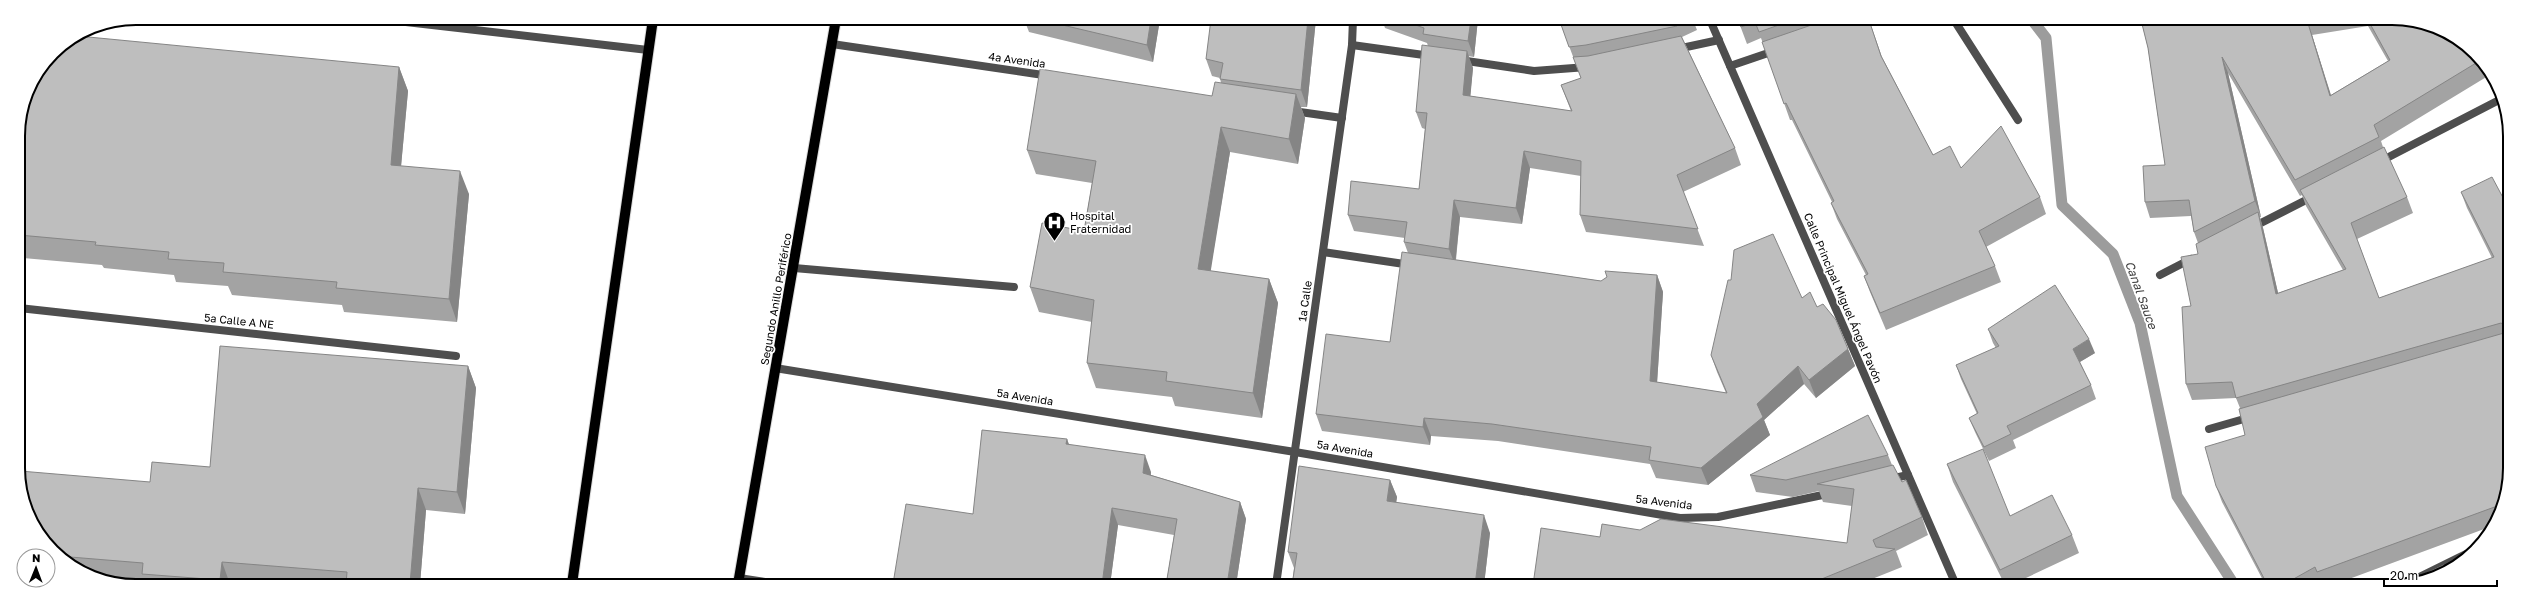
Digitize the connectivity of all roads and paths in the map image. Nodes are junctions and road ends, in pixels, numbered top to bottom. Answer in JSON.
{"nodes":[{"id":1,"x":432,"y":25,"type":"edge"},
{"id":2,"x":652,"y":25,"type":"edge"},
{"id":3,"x":835,"y":25,"type":"edge"},
{"id":4,"x":1353,"y":25,"type":"edge"},
{"id":5,"x":1712,"y":25,"type":"edge"},
{"id":6,"x":1957,"y":25,"type":"edge"},
{"id":7,"x":1719,"y":40,"type":"junction"},
{"id":8,"x":832,"y":44,"type":"junction"},
{"id":9,"x":1352,"y":45,"type":"junction"},
{"id":10,"x":1788,"y":45,"type":"edge"},
{"id":11,"x":648,"y":50,"type":"junction"},
{"id":12,"x":1667,"y":51,"type":"edge"},
{"id":13,"x":1439,"y":57,"type":"edge"},
{"id":14,"x":1455,"y":59,"type":"edge"},
{"id":15,"x":1730,"y":66,"type":"junction"},
{"id":16,"x":1593,"y":67,"type":"edge"},
{"id":17,"x":1060,"y":77,"type":"edge"},
{"id":18,"x":2497,"y":101,"type":"edge"},
{"id":19,"x":1287,"y":110,"type":"edge"},
{"id":20,"x":1342,"y":118,"type":"junction"},
{"id":21,"x":2018,"y":120,"type":"dead end"},
{"id":22,"x":2370,"y":166,"type":"edge"},
{"id":23,"x":2321,"y":192,"type":"edge"},
{"id":24,"x":2244,"y":232,"type":"edge"},
{"id":25,"x":1323,"y":252,"type":"junction"},
{"id":26,"x":2202,"y":254,"type":"edge"},
{"id":27,"x":1418,"y":266,"type":"edge"},
{"id":28,"x":794,"y":268,"type":"junction"},
{"id":29,"x":2160,"y":276,"type":"dead end"},
{"id":30,"x":1014,"y":287,"type":"dead end"},
{"id":31,"x":25,"y":309,"type":"edge"},
{"id":32,"x":456,"y":356,"type":"dead end"},
{"id":33,"x":775,"y":368,"type":"junction"},
{"id":34,"x":2263,"y":414,"type":"edge"},
{"id":35,"x":2209,"y":429,"type":"dead end"},
{"id":36,"x":1295,"y":452,"type":"junction"},
{"id":37,"x":1908,"y":475,"type":"junction"},
{"id":38,"x":1885,"y":480,"type":"edge"},
{"id":39,"x":1838,"y":491,"type":"edge"},
{"id":40,"x":2455,"y":559,"type":"edge"},
{"id":41,"x":2426,"y":573,"type":"edge"},
{"id":42,"x":573,"y":579,"type":"edge"},
{"id":43,"x":739,"y":579,"type":"edge"},
{"id":44,"x":1277,"y":579,"type":"edge"},
{"id":45,"x":1953,"y":579,"type":"edge"}],
"edges":[{"from":1,"to":11,"type":"street"},
{"from":2,"to":11,"type":"main road"},
{"from":3,"to":8,"type":"main road","name":"Segundo Anillo Periférico"},
{"from":4,"to":9,"type":"street","name":"1a Calle"},
{"from":5,"to":7,"type":"street","name":"Calle Principal Miguel Ángel Pavón"},
{"from":6,"to":21,"type":"street"},
{"from":7,"to":12,"type":"street"},
{"from":7,"to":15,"type":"street","name":"Calle Principal Miguel Ángel Pavón"},
{"from":8,"to":17,"type":"street","name":"4a Avenida"},
{"from":8,"to":28,"type":"main road","name":"Segundo Anillo Periférico"},
{"from":9,"to":13,"type":"street"},
{"from":9,"to":20,"type":"street","name":"1a Calle"},
{"from":10,"to":15,"type":"street"},
{"from":11,"to":42,"type":"main road"},
{"from":14,"to":16,"type":"street"},
{"from":15,"to":37,"type":"street","name":"Calle Principal Miguel Ángel Pavón"},
{"from":18,"to":22,"type":"street"},
{"from":19,"to":20,"type":"street"},
{"from":20,"to":25,"type":"street","name":"1a Calle"},
{"from":23,"to":24,"type":"street"},
{"from":25,"to":27,"type":"street"},
{"from":25,"to":36,"type":"street","name":"1a Calle"},
{"from":26,"to":29,"type":"street"},
{"from":28,"to":30,"type":"street"},
{"from":28,"to":33,"type":"main road","name":"Segundo Anillo Periférico"},
{"from":31,"to":32,"type":"street","name":"5a Calle A NE"},
{"from":33,"to":36,"type":"street","name":"5a Avenida"},
{"from":33,"to":43,"type":"main road","name":"Segundo Anillo Periférico"},
{"from":34,"to":35,"type":"street"},
{"from":36,"to":39,"type":"street","name":"5a Avenida"},
{"from":36,"to":44,"type":"street","name":"1a Calle"},
{"from":37,"to":38,"type":"street"},
{"from":37,"to":45,"type":"street","name":"Calle Principal Miguel Ángel Pavón"},
{"from":40,"to":41,"type":"street"}]}
